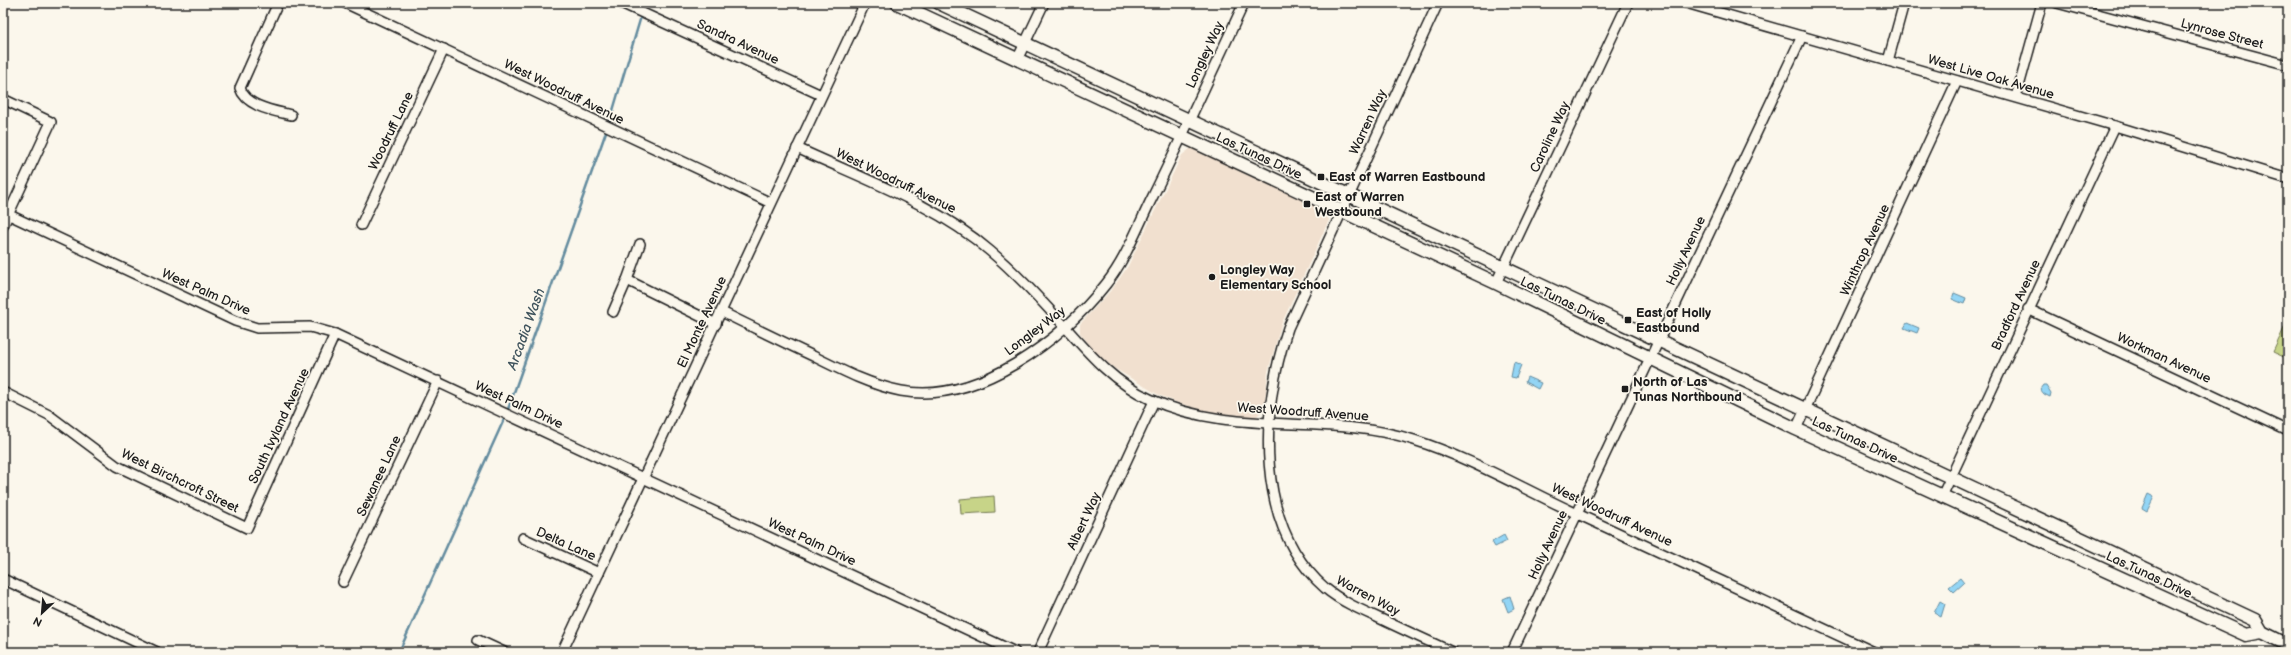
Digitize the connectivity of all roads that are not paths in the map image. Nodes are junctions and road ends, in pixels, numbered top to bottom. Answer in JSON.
{"nodes":[{"id":1,"x":278,"y":3,"type":"edge"},
{"id":2,"x":345,"y":3,"type":"edge"},
{"id":3,"x":621,"y":3,"type":"edge"},
{"id":4,"x":865,"y":3,"type":"edge"},
{"id":5,"x":897,"y":3,"type":"edge"},
{"id":6,"x":939,"y":3,"type":"edge"},
{"id":7,"x":1044,"y":3,"type":"edge"},
{"id":8,"x":1244,"y":3,"type":"edge"},
{"id":9,"x":1438,"y":3,"type":"edge"},
{"id":10,"x":1628,"y":3,"type":"edge"},
{"id":11,"x":1686,"y":3,"type":"edge"},
{"id":12,"x":1904,"y":3,"type":"edge"},
{"id":13,"x":2042,"y":3,"type":"edge"},
{"id":14,"x":2057,"y":3,"type":"edge"},
{"id":15,"x":1802,"y":36,"type":"junction"},
{"id":16,"x":1025,"y":42,"type":"junction"},
{"id":17,"x":444,"y":49,"type":"junction"},
{"id":18,"x":1018,"y":60,"type":"junction"},
{"id":19,"x":1888,"y":60,"type":"junction"},
{"id":20,"x":2288,"y":65,"type":"edge"},
{"id":21,"x":1957,"y":81,"type":"junction"},
{"id":22,"x":821,"y":95,"type":"junction"},
{"id":23,"x":2016,"y":97,"type":"junction"},
{"id":24,"x":3,"y":99,"type":"edge"},
{"id":25,"x":291,"y":115,"type":"dead end"},
{"id":26,"x":1189,"y":121,"type":"junction"},
{"id":27,"x":2115,"y":126,"type":"junction"},
{"id":28,"x":1182,"y":136,"type":"junction"},
{"id":29,"x":797,"y":148,"type":"junction"},
{"id":30,"x":2288,"y":179,"type":"edge"},
{"id":31,"x":1348,"y":195,"type":"junction"},
{"id":32,"x":771,"y":203,"type":"junction"},
{"id":33,"x":1341,"y":210,"type":"junction"},
{"id":34,"x":6,"y":214,"type":"edge"},
{"id":35,"x":361,"y":224,"type":"dead end"},
{"id":36,"x":3,"y":226,"type":"edge"},
{"id":37,"x":640,"y":244,"type":"dead end"},
{"id":38,"x":1503,"y":267,"type":"junction"},
{"id":39,"x":627,"y":280,"type":"junction"},
{"id":40,"x":1496,"y":283,"type":"junction"},
{"id":41,"x":2028,"y":309,"type":"junction"},
{"id":42,"x":613,"y":312,"type":"dead end"},
{"id":43,"x":722,"y":312,"type":"junction"},
{"id":44,"x":716,"y":324,"type":"junction"},
{"id":45,"x":1065,"y":328,"type":"junction"},
{"id":46,"x":335,"y":334,"type":"junction"},
{"id":47,"x":1658,"y":340,"type":"junction"},
{"id":48,"x":1650,"y":359,"type":"junction"},
{"id":49,"x":438,"y":381,"type":"junction"},
{"id":50,"x":3,"y":392,"type":"edge"},
{"id":51,"x":1154,"y":401,"type":"junction"},
{"id":52,"x":1805,"y":411,"type":"junction"},
{"id":53,"x":1270,"y":423,"type":"junction"},
{"id":54,"x":1796,"y":429,"type":"junction"},
{"id":55,"x":2288,"y":431,"type":"edge"},
{"id":56,"x":644,"y":478,"type":"junction"},
{"id":57,"x":1950,"y":478,"type":"junction"},
{"id":58,"x":1942,"y":496,"type":"junction"},
{"id":59,"x":1578,"y":514,"type":"junction"},
{"id":60,"x":247,"y":528,"type":"joint"},
{"id":61,"x":523,"y":538,"type":"dead end"},
{"id":62,"x":599,"y":573,"type":"junction"},
{"id":63,"x":3,"y":579,"type":"edge"},
{"id":64,"x":343,"y":582,"type":"dead end"},
{"id":65,"x":2262,"y":632,"type":"junction"},
{"id":66,"x":478,"y":640,"type":"dead end"},
{"id":67,"x":2288,"y":645,"type":"edge"},
{"id":68,"x":157,"y":652,"type":"edge"},
{"id":69,"x":504,"y":652,"type":"edge"},
{"id":70,"x":562,"y":652,"type":"edge"},
{"id":71,"x":1015,"y":652,"type":"edge"},
{"id":72,"x":1038,"y":652,"type":"edge"},
{"id":73,"x":1452,"y":652,"type":"edge"},
{"id":74,"x":1512,"y":652,"type":"edge"},
{"id":75,"x":1874,"y":652,"type":"edge"}],
"edges":[{"from":1,"to":25,"type":"street"},
{"from":2,"to":17,"type":"street","name":"West Woodruff Avenue"},
{"from":3,"to":22,"type":"street","name":"Sandra Avenue"},
{"from":4,"to":22,"type":"street","name":"El Monte Avenue"},
{"from":5,"to":18,"type":"main road","name":"Las Tunas Drive"},
{"from":6,"to":16,"type":"main road","name":"Las Tunas Drive"},
{"from":7,"to":16,"type":"street"},
{"from":8,"to":26,"type":"street","name":"Longley Way"},
{"from":9,"to":31,"type":"street","name":"Warren Way"},
{"from":10,"to":38,"type":"street","name":"Caroline Way"},
{"from":11,"to":15,"type":"street","name":"West Live Oak Avenue"},
{"from":12,"to":19,"type":"street"},
{"from":13,"to":23,"type":"street"},
{"from":14,"to":20,"type":"street","name":"Lynrose Street"},
{"from":15,"to":19,"type":"street","name":"West Live Oak Avenue"},
{"from":15,"to":47,"type":"street","name":"Holly Avenue"},
{"from":16,"to":18,"type":"street"},
{"from":16,"to":26,"type":"main road","name":"Las Tunas Drive"},
{"from":17,"to":32,"type":"street","name":"West Woodruff Avenue"},
{"from":17,"to":35,"type":"street","name":"Woodruff Lane"},
{"from":18,"to":28,"type":"main road","name":"Las Tunas Drive"},
{"from":19,"to":21,"type":"street","name":"West Live Oak Avenue"},
{"from":21,"to":23,"type":"street","name":"West Live Oak Avenue"},
{"from":21,"to":52,"type":"street","name":"Winthrop Avenue"},
{"from":22,"to":29,"type":"street","name":"El Monte Avenue"},
{"from":23,"to":27,"type":"street","name":"West Live Oak Avenue"},
{"from":24,"to":34,"type":"street"},
{"from":26,"to":28,"type":"street","name":"Longley Way"},
{"from":26,"to":31,"type":"main road","name":"Las Tunas Drive"},
{"from":27,"to":30,"type":"street","name":"West Live Oak Avenue"},
{"from":27,"to":41,"type":"street","name":"Bradford Avenue"},
{"from":28,"to":33,"type":"main road","name":"Las Tunas Drive"},
{"from":28,"to":45,"type":"street","name":"Longley Way"},
{"from":29,"to":32,"type":"street","name":"El Monte Avenue"},
{"from":29,"to":45,"type":"street","name":"West Woodruff Avenue"},
{"from":31,"to":33,"type":"street","name":"Warren Way"},
{"from":31,"to":38,"type":"main road","name":"Las Tunas Drive"},
{"from":32,"to":43,"type":"street","name":"El Monte Avenue"},
{"from":33,"to":40,"type":"main road","name":"Las Tunas Drive"},
{"from":33,"to":53,"type":"street","name":"Warren Way"},
{"from":34,"to":36,"type":"street"},
{"from":34,"to":46,"type":"street","name":"West Palm Drive"},
{"from":37,"to":39,"type":"street"},
{"from":38,"to":40,"type":"street","name":"Caroline Way"},
{"from":38,"to":47,"type":"main road","name":"Las Tunas Drive"},
{"from":39,"to":42,"type":"street"},
{"from":39,"to":44,"type":"street"},
{"from":40,"to":48,"type":"main road","name":"Las Tunas Drive"},
{"from":41,"to":55,"type":"street","name":"Workman Avenue"},
{"from":41,"to":57,"type":"street","name":"Bradford Avenue"},
{"from":43,"to":44,"type":"street","name":"El Monte Avenue"},
{"from":43,"to":45,"type":"street","name":"Longley Way"},
{"from":44,"to":56,"type":"street","name":"El Monte Avenue"},
{"from":45,"to":51,"type":"street","name":"West Woodruff Avenue"},
{"from":46,"to":49,"type":"street","name":"West Palm Drive"},
{"from":46,"to":60,"type":"street","name":"South Ivyland Avenue"},
{"from":47,"to":48,"type":"street","name":"Holly Avenue"},
{"from":47,"to":52,"type":"main road","name":"Las Tunas Drive"},
{"from":48,"to":54,"type":"main road","name":"Las Tunas Drive"},
{"from":48,"to":59,"type":"street","name":"Holly Avenue"},
{"from":49,"to":56,"type":"street","name":"West Palm Drive"},
{"from":49,"to":64,"type":"street","name":"Sewanee Lane"},
{"from":50,"to":60,"type":"street","name":"West Birchcroft Street"},
{"from":51,"to":53,"type":"street","name":"West Woodruff Avenue"},
{"from":51,"to":72,"type":"street","name":"Albert Way"},
{"from":52,"to":54,"type":"street","name":"Winthrop Avenue"},
{"from":52,"to":57,"type":"main road","name":"Las Tunas Drive"},
{"from":53,"to":59,"type":"street","name":"West Woodruff Avenue"},
{"from":53,"to":73,"type":"street","name":"Warren Way"},
{"from":54,"to":58,"type":"main road","name":"Las Tunas Drive"},
{"from":56,"to":62,"type":"street","name":"El Monte Avenue"},
{"from":56,"to":71,"type":"street","name":"West Palm Drive"},
{"from":57,"to":58,"type":"street","name":"Bradford Avenue"},
{"from":57,"to":65,"type":"main road","name":"Las Tunas Drive"},
{"from":58,"to":65,"type":"main road","name":"Las Tunas Drive"},
{"from":59,"to":74,"type":"street","name":"Holly Avenue"},
{"from":59,"to":75,"type":"street","name":"West Woodruff Avenue"},
{"from":61,"to":62,"type":"street","name":"Delta Lane"},
{"from":62,"to":70,"type":"street","name":"El Monte Avenue"},
{"from":63,"to":68,"type":"street"},
{"from":65,"to":67,"type":"main road","name":"Las Tunas Drive"},
{"from":66,"to":69,"type":"street"}]}
